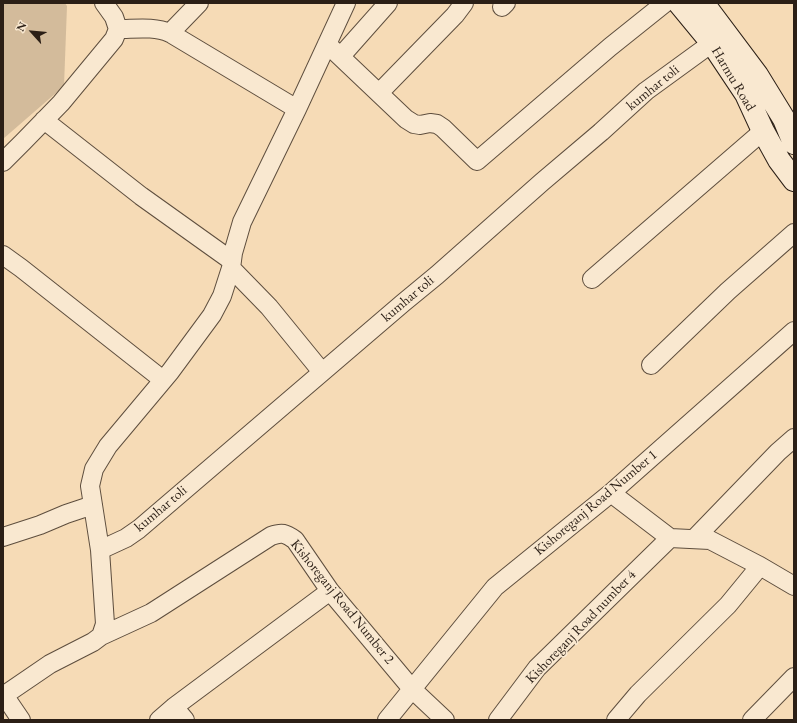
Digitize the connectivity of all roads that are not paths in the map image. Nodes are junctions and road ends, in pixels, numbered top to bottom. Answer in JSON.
{"nodes":[{"id":1,"x":104,"y":3,"type":"edge"},
{"id":2,"x":199,"y":3,"type":"edge"},
{"id":3,"x":346,"y":3,"type":"edge"},
{"id":4,"x":388,"y":3,"type":"edge"},
{"id":5,"x":464,"y":3,"type":"edge"},
{"id":6,"x":665,"y":3,"type":"edge"},
{"id":7,"x":679,"y":3,"type":"edge"},
{"id":8,"x":708,"y":5,"type":"edge"},
{"id":9,"x":118,"y":29,"type":"junction"},
{"id":10,"x":170,"y":33,"type":"junction"},
{"id":11,"x":712,"y":43,"type":"junction"},
{"id":12,"x":327,"y":44,"type":"junction"},
{"id":13,"x":341,"y":56,"type":"junction"},
{"id":14,"x":379,"y":93,"type":"junction"},
{"id":15,"x":297,"y":109,"type":"junction"},
{"id":16,"x":44,"y":120,"type":"junction"},
{"id":17,"x":763,"y":131,"type":"junction"},
{"id":18,"x":794,"y":143,"type":"edge"},
{"id":19,"x":3,"y":162,"type":"edge"},
{"id":20,"x":794,"y":180,"type":"edge"},
{"id":21,"x":794,"y":233,"type":"edge"},
{"id":22,"x":3,"y":255,"type":"edge"},
{"id":23,"x":232,"y":264,"type":"junction"},
{"id":24,"x":592,"y":279,"type":"dead end"},
{"id":25,"x":794,"y":331,"type":"edge"},
{"id":26,"x":651,"y":365,"type":"dead end"},
{"id":27,"x":322,"y":372,"type":"junction"},
{"id":28,"x":163,"y":380,"type":"junction"},
{"id":29,"x":794,"y":438,"type":"edge"},
{"id":30,"x":610,"y":493,"type":"junction"},
{"id":31,"x":93,"y":505,"type":"junction"},
{"id":32,"x":3,"y":537,"type":"edge"},
{"id":33,"x":670,"y":538,"type":"junction"},
{"id":34,"x":694,"y":539,"type":"junction"},
{"id":35,"x":100,"y":550,"type":"junction"},
{"id":36,"x":760,"y":566,"type":"junction"},
{"id":37,"x":794,"y":586,"type":"edge"},
{"id":38,"x":330,"y":592,"type":"junction"},
{"id":39,"x":101,"y":636,"type":"junction"},
{"id":40,"x":794,"y":677,"type":"edge"},
{"id":41,"x":412,"y":690,"type":"junction"},
{"id":42,"x":3,"y":695,"type":"edge"},
{"id":43,"x":180,"y":714,"type":"edge"},
{"id":44,"x":21,"y":720,"type":"edge"},
{"id":45,"x":158,"y":720,"type":"edge"},
{"id":46,"x":387,"y":720,"type":"edge"},
{"id":47,"x":445,"y":720,"type":"edge"},
{"id":48,"x":498,"y":720,"type":"edge"},
{"id":49,"x":616,"y":720,"type":"edge"},
{"id":50,"x":752,"y":720,"type":"edge"}],
"edges":[{"from":1,"to":9,"type":"street"},
{"from":2,"to":10,"type":"street"},
{"from":3,"to":12,"type":"street"},
{"from":4,"to":13,"type":"street"},
{"from":5,"to":14,"type":"street"},
{"from":6,"to":14,"type":"street"},
{"from":7,"to":11,"type":"main road","name":"Harmu Road"},
{"from":8,"to":18,"type":"main road","name":"Harmu Road"},
{"from":9,"to":10,"type":"street"},
{"from":9,"to":16,"type":"street"},
{"from":10,"to":15,"type":"street"},
{"from":11,"to":17,"type":"main road","name":"Harmu Road"},
{"from":11,"to":27,"type":"street","name":"kumhar toli"},
{"from":12,"to":13,"type":"street"},
{"from":12,"to":15,"type":"street"},
{"from":13,"to":14,"type":"street"},
{"from":15,"to":23,"type":"street"},
{"from":16,"to":19,"type":"street"},
{"from":16,"to":23,"type":"street"},
{"from":17,"to":20,"type":"main road","name":"Harmu Road"},
{"from":17,"to":24,"type":"street"},
{"from":21,"to":26,"type":"street"},
{"from":22,"to":28,"type":"street"},
{"from":23,"to":27,"type":"street"},
{"from":23,"to":28,"type":"street"},
{"from":25,"to":30,"type":"street","name":"Kishoreganj Road Number 1"},
{"from":27,"to":35,"type":"street","name":"kumhar toli"},
{"from":28,"to":31,"type":"street"},
{"from":29,"to":34,"type":"street"},
{"from":30,"to":33,"type":"street"},
{"from":30,"to":41,"type":"street","name":"Kishoreganj Road Number 1"},
{"from":31,"to":32,"type":"street"},
{"from":31,"to":35,"type":"street"},
{"from":33,"to":34,"type":"street"},
{"from":33,"to":48,"type":"street","name":"Kishoreganj Road number 4"},
{"from":34,"to":36,"type":"street"},
{"from":35,"to":39,"type":"street"},
{"from":36,"to":37,"type":"street"},
{"from":36,"to":49,"type":"street"},
{"from":38,"to":39,"type":"street","name":"Kishoreganj Road Number 2"},
{"from":38,"to":41,"type":"street","name":"Kishoreganj Road Number 2"},
{"from":38,"to":43,"type":"street"},
{"from":39,"to":42,"type":"street"},
{"from":40,"to":50,"type":"street"},
{"from":41,"to":46,"type":"street","name":"Kishoreganj Road Number 1"},
{"from":41,"to":47,"type":"street","name":"Kishoreganj Road Number 2"},
{"from":42,"to":44,"type":"street"},
{"from":43,"to":45,"type":"street"}]}
